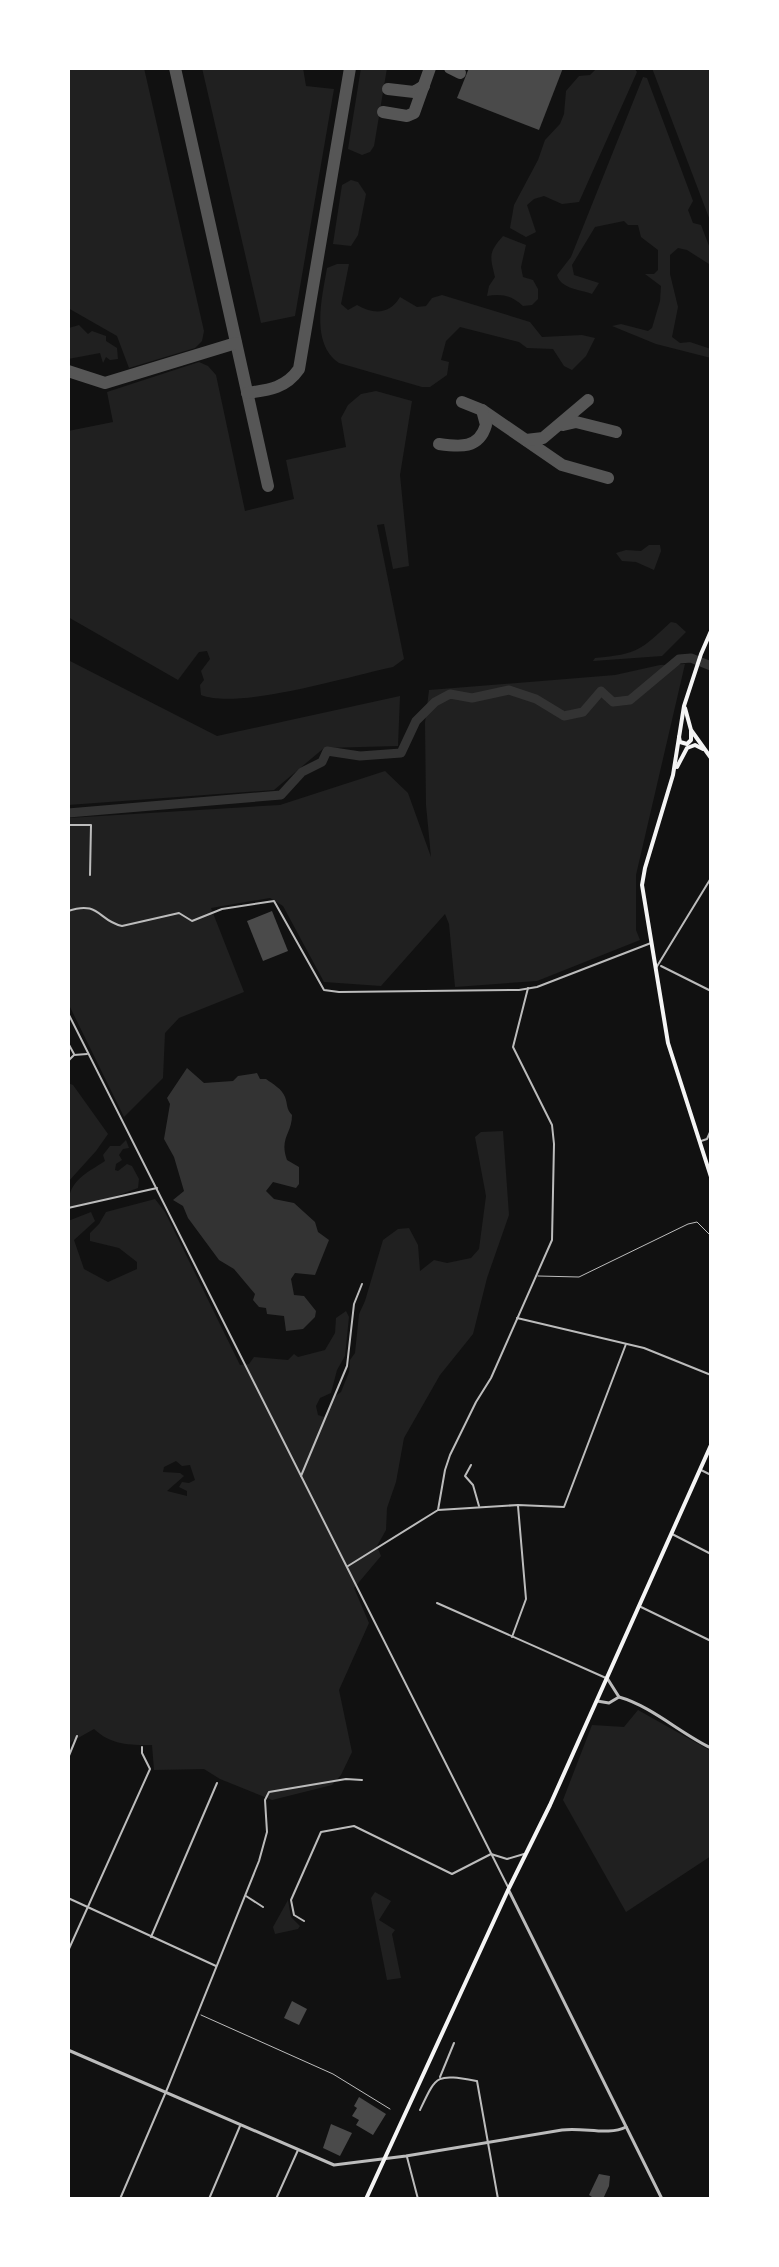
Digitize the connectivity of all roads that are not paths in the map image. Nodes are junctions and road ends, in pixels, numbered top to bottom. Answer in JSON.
{"nodes":[{"id":1,"x":711,"y":631,"type":"edge"},
{"id":2,"x":684,"y":706,"type":"junction"},
{"id":3,"x":691,"y":730,"type":"junction"},
{"id":4,"x":679,"y":731,"type":"junction"},
{"id":5,"x":705,"y":750,"type":"junction"},
{"id":6,"x":711,"y":758,"type":"edge"},
{"id":7,"x":673,"y":775,"type":"junction"},
{"id":8,"x":68,"y":825,"type":"edge"},
{"id":9,"x":90,"y":875,"type":"dead end"},
{"id":10,"x":711,"y":878,"type":"edge"},
{"id":11,"x":68,"y":911,"type":"edge"},
{"id":12,"x":651,"y":943,"type":"junction"},
{"id":13,"x":658,"y":967,"type":"junction"},
{"id":14,"x":528,"y":988,"type":"junction"},
{"id":15,"x":711,"y":991,"type":"edge"},
{"id":16,"x":68,"y":1013,"type":"edge"},
{"id":17,"x":68,"y":1043,"type":"edge"},
{"id":18,"x":88,"y":1054,"type":"junction"},
{"id":19,"x":74,"y":1055,"type":"junction"},
{"id":20,"x":68,"y":1061,"type":"edge"},
{"id":21,"x":711,"y":1130,"type":"edge"},
{"id":22,"x":700,"y":1142,"type":"junction"},
{"id":23,"x":711,"y":1177,"type":"edge"},
{"id":24,"x":158,"y":1188,"type":"junction"},
{"id":25,"x":68,"y":1208,"type":"edge"},
{"id":26,"x":711,"y":1236,"type":"edge"},
{"id":27,"x":536,"y":1276,"type":"junction"},
{"id":28,"x":362,"y":1284,"type":"dead end"},
{"id":29,"x":516,"y":1318,"type":"junction"},
{"id":30,"x":626,"y":1344,"type":"junction"},
{"id":31,"x":711,"y":1375,"type":"edge"},
{"id":32,"x":711,"y":1445,"type":"edge"},
{"id":33,"x":471,"y":1465,"type":"dead end"},
{"id":34,"x":700,"y":1470,"type":"junction"},
{"id":35,"x":711,"y":1475,"type":"edge"},
{"id":36,"x":301,"y":1476,"type":"junction"},
{"id":37,"x":518,"y":1505,"type":"junction"},
{"id":38,"x":480,"y":1507,"type":"junction"},
{"id":39,"x":438,"y":1510,"type":"junction"},
{"id":40,"x":671,"y":1533,"type":"junction"},
{"id":41,"x":711,"y":1554,"type":"edge"},
{"id":42,"x":347,"y":1566,"type":"junction"},
{"id":43,"x":437,"y":1603,"type":"dead end"},
{"id":44,"x":640,"y":1606,"type":"junction"},
{"id":45,"x":512,"y":1637,"type":"junction"},
{"id":46,"x":711,"y":1641,"type":"edge"},
{"id":47,"x":607,"y":1678,"type":"junction"},
{"id":48,"x":619,"y":1697,"type":"junction"},
{"id":49,"x":597,"y":1701,"type":"junction"},
{"id":50,"x":77,"y":1736,"type":"dead end"},
{"id":51,"x":142,"y":1747,"type":"dead end"},
{"id":52,"x":711,"y":1748,"type":"edge"},
{"id":53,"x":68,"y":1758,"type":"edge"},
{"id":54,"x":362,"y":1780,"type":"dead end"},
{"id":55,"x":217,"y":1783,"type":"dead end"},
{"id":56,"x":525,"y":1853,"type":"junction"},
{"id":57,"x":491,"y":1854,"type":"junction"},
{"id":58,"x":509,"y":1888,"type":"junction"},
{"id":59,"x":245,"y":1896,"type":"junction"},
{"id":60,"x":68,"y":1898,"type":"edge"},
{"id":61,"x":86,"y":1907,"type":"junction"},
{"id":62,"x":263,"y":1907,"type":"dead end"},
{"id":63,"x":304,"y":1921,"type":"dead end"},
{"id":64,"x":151,"y":1937,"type":"junction"},
{"id":65,"x":68,"y":1951,"type":"edge"},
{"id":66,"x":217,"y":1967,"type":"junction"},
{"id":67,"x":198,"y":2014,"type":"junction"},
{"id":68,"x":454,"y":2043,"type":"dead end"},
{"id":69,"x":68,"y":2050,"type":"edge"},
{"id":70,"x":440,"y":2078,"type":"junction"},
{"id":71,"x":166,"y":2092,"type":"junction"},
{"id":72,"x":390,"y":2109,"type":"dead end"},
{"id":73,"x":420,"y":2110,"type":"dead end"},
{"id":74,"x":240,"y":2126,"type":"junction"},
{"id":75,"x":626,"y":2127,"type":"junction"},
{"id":76,"x":488,"y":2143,"type":"junction"},
{"id":77,"x":299,"y":2149,"type":"junction"},
{"id":78,"x":407,"y":2156,"type":"junction"},
{"id":79,"x":383,"y":2159,"type":"junction"},
{"id":80,"x":120,"y":2199,"type":"edge"},
{"id":81,"x":209,"y":2199,"type":"edge"},
{"id":82,"x":276,"y":2199,"type":"edge"},
{"id":83,"x":366,"y":2199,"type":"edge"},
{"id":84,"x":418,"y":2199,"type":"edge"},
{"id":85,"x":498,"y":2199,"type":"edge"},
{"id":86,"x":662,"y":2199,"type":"edge"}],
"edges":[{"from":1,"to":2,"type":"main road"},
{"from":2,"to":3,"type":"main road"},
{"from":2,"to":4,"type":"main road"},
{"from":3,"to":4,"type":"main road"},
{"from":3,"to":5,"type":"main road"},
{"from":4,"to":7,"type":"main road"},
{"from":5,"to":6,"type":"main road"},
{"from":5,"to":7,"type":"main road"},
{"from":7,"to":12,"type":"main road"},
{"from":8,"to":9,"type":"street"},
{"from":10,"to":13,"type":"street"},
{"from":11,"to":14,"type":"street"},
{"from":12,"to":13,"type":"main road"},
{"from":12,"to":14,"type":"street"},
{"from":13,"to":15,"type":"street"},
{"from":13,"to":22,"type":"main road"},
{"from":14,"to":27,"type":"street"},
{"from":16,"to":18,"type":"street"},
{"from":17,"to":19,"type":"street"},
{"from":18,"to":19,"type":"street"},
{"from":18,"to":24,"type":"street"},
{"from":19,"to":20,"type":"street"},
{"from":21,"to":22,"type":"street"},
{"from":22,"to":23,"type":"main road"},
{"from":24,"to":25,"type":"street"},
{"from":24,"to":36,"type":"street"},
{"from":26,"to":27,"type":"lane"},
{"from":27,"to":29,"type":"street"},
{"from":28,"to":36,"type":"street"},
{"from":29,"to":30,"type":"street"},
{"from":29,"to":39,"type":"street"},
{"from":30,"to":31,"type":"street"},
{"from":30,"to":37,"type":"street"},
{"from":32,"to":34,"type":"main road"},
{"from":33,"to":38,"type":"street"},
{"from":34,"to":35,"type":"street"},
{"from":34,"to":40,"type":"main road"},
{"from":36,"to":42,"type":"street"},
{"from":37,"to":38,"type":"street"},
{"from":37,"to":45,"type":"street"},
{"from":38,"to":39,"type":"street"},
{"from":39,"to":42,"type":"street"},
{"from":40,"to":41,"type":"street"},
{"from":40,"to":44,"type":"main road"},
{"from":42,"to":57,"type":"street"},
{"from":43,"to":45,"type":"street"},
{"from":44,"to":46,"type":"street"},
{"from":44,"to":47,"type":"main road"},
{"from":45,"to":47,"type":"street"},
{"from":47,"to":48,"type":"street"},
{"from":47,"to":49,"type":"main road"},
{"from":48,"to":49,"type":"street"},
{"from":48,"to":52,"type":"street"},
{"from":49,"to":56,"type":"main road"},
{"from":50,"to":53,"type":"street"},
{"from":51,"to":61,"type":"street"},
{"from":54,"to":59,"type":"street"},
{"from":55,"to":64,"type":"street"},
{"from":56,"to":57,"type":"street"},
{"from":56,"to":58,"type":"main road"},
{"from":57,"to":58,"type":"street"},
{"from":57,"to":63,"type":"street"},
{"from":58,"to":75,"type":"street"},
{"from":58,"to":79,"type":"main road"},
{"from":59,"to":62,"type":"street"},
{"from":59,"to":66,"type":"street"},
{"from":60,"to":61,"type":"street"},
{"from":61,"to":64,"type":"street"},
{"from":61,"to":65,"type":"street"},
{"from":64,"to":66,"type":"street"},
{"from":66,"to":67,"type":"street"},
{"from":67,"to":71,"type":"street"},
{"from":67,"to":72,"type":"lane"},
{"from":68,"to":70,"type":"street"},
{"from":69,"to":71,"type":"street"},
{"from":70,"to":73,"type":"street"},
{"from":70,"to":76,"type":"street"},
{"from":71,"to":74,"type":"street"},
{"from":71,"to":80,"type":"street"},
{"from":74,"to":77,"type":"street"},
{"from":74,"to":81,"type":"street"},
{"from":75,"to":76,"type":"street"},
{"from":75,"to":86,"type":"street"},
{"from":76,"to":78,"type":"street"},
{"from":76,"to":85,"type":"street"},
{"from":77,"to":79,"type":"street"},
{"from":77,"to":82,"type":"street"},
{"from":78,"to":79,"type":"street"},
{"from":78,"to":84,"type":"street"},
{"from":79,"to":83,"type":"main road"}]}
